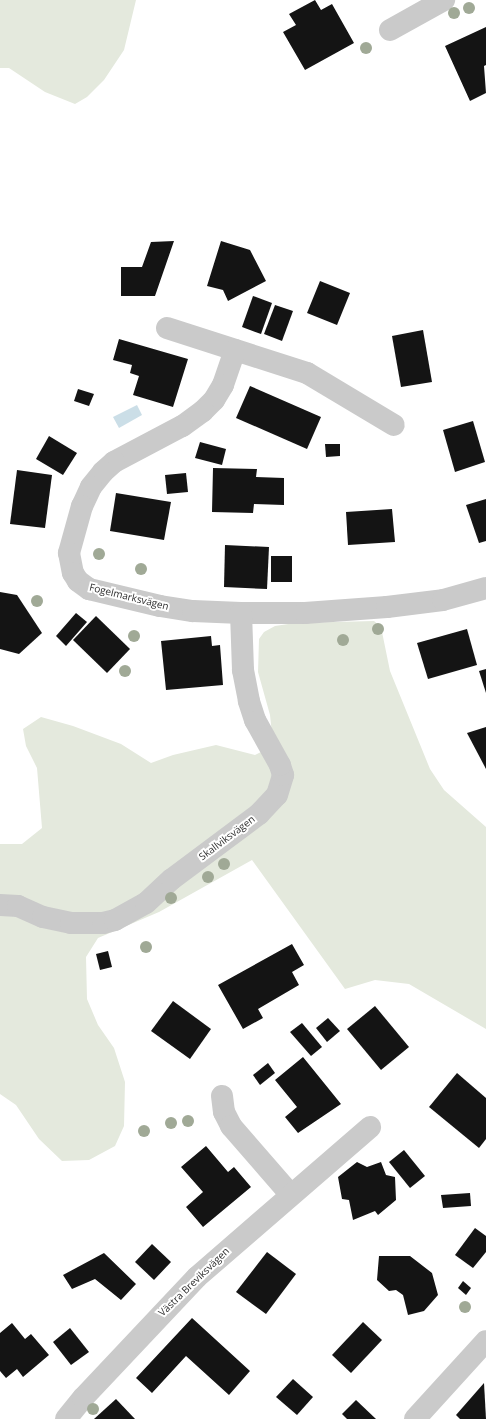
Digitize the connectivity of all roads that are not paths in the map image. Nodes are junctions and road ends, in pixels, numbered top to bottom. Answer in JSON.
{"nodes":[{"id":1,"x":444,"y":0,"type":"edge"},
{"id":2,"x":390,"y":30,"type":"dead end"},
{"id":3,"x":167,"y":328,"type":"dead end"},
{"id":4,"x":235,"y":350,"type":"junction"},
{"id":5,"x":394,"y":425,"type":"dead end"},
{"id":6,"x":486,"y":588,"type":"edge"},
{"id":7,"x":241,"y":613,"type":"junction"},
{"id":8,"x":0,"y":904,"type":"edge"},
{"id":9,"x":222,"y":1096,"type":"dead end"},
{"id":10,"x":370,"y":1127,"type":"dead end"},
{"id":11,"x":291,"y":1195,"type":"junction"},
{"id":12,"x":486,"y":1341,"type":"edge"},
{"id":13,"x":66,"y":1419,"type":"edge"},
{"id":14,"x":415,"y":1419,"type":"edge"}],
"edges":[{"from":1,"to":2,"type":"street"},
{"from":3,"to":4,"type":"street"},
{"from":4,"to":5,"type":"street"},
{"from":4,"to":7,"type":"street","name":"Fogelmarksvägen"},
{"from":6,"to":7,"type":"street","name":"Fogelmarksvägen"},
{"from":7,"to":8,"type":"street","name":"Skallviksvägen"},
{"from":9,"to":11,"type":"street"},
{"from":10,"to":11,"type":"street","name":"Västra Breviksvägen"},
{"from":11,"to":13,"type":"street","name":"Västra Breviksvägen"},
{"from":12,"to":14,"type":"street"}]}
